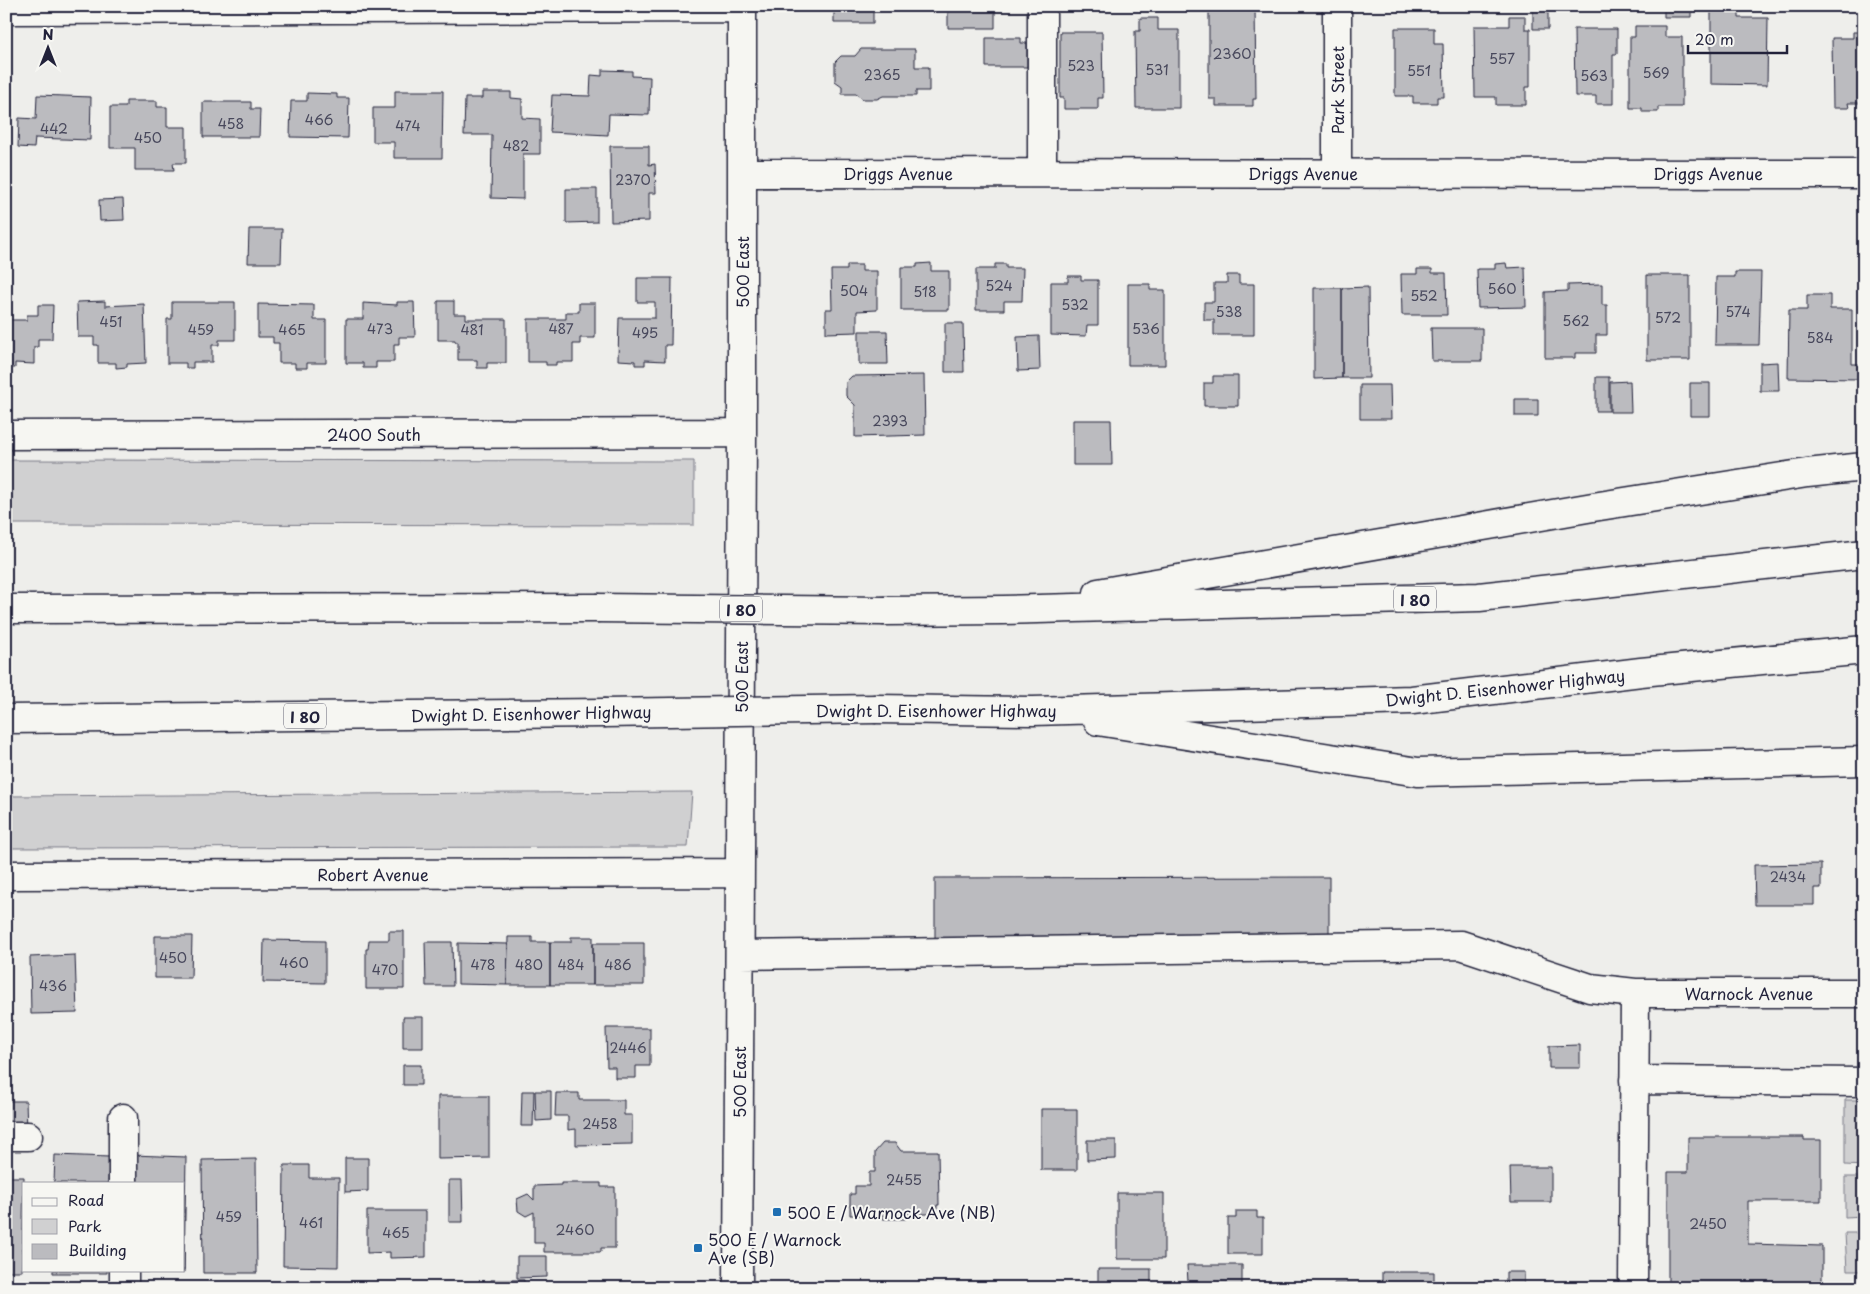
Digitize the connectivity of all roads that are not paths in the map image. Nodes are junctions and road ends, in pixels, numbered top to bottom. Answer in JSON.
{"nodes":[{"id":1,"x":1042,"y":6,"type":"edge"},
{"id":2,"x":1337,"y":6,"type":"edge"},
{"id":3,"x":742,"y":7,"type":"edge"},
{"id":4,"x":6,"y":10,"type":"edge"},
{"id":5,"x":742,"y":173,"type":"junction"},
{"id":6,"x":1042,"y":173,"type":"junction"},
{"id":7,"x":1337,"y":173,"type":"junction"},
{"id":8,"x":1864,"y":174,"type":"edge"},
{"id":9,"x":742,"y":433,"type":"junction"},
{"id":10,"x":6,"y":435,"type":"edge"},
{"id":11,"x":1864,"y":467,"type":"edge"},
{"id":12,"x":1864,"y":554,"type":"edge"},
{"id":13,"x":6,"y":609,"type":"edge"},
{"id":14,"x":1003,"y":610,"type":"junction"},
{"id":15,"x":1864,"y":650,"type":"edge"},
{"id":16,"x":1033,"y":710,"type":"junction"},
{"id":17,"x":6,"y":719,"type":"edge"},
{"id":18,"x":1864,"y":760,"type":"edge"},
{"id":19,"x":740,"y":873,"type":"junction"},
{"id":20,"x":6,"y":875,"type":"edge"},
{"id":21,"x":740,"y":956,"type":"junction"},
{"id":22,"x":1635,"y":993,"type":"junction"},
{"id":23,"x":1864,"y":993,"type":"edge"},
{"id":24,"x":1634,"y":1080,"type":"junction"},
{"id":25,"x":1864,"y":1082,"type":"edge"},
{"id":26,"x":123,"y":1118,"type":"dead end"},
{"id":27,"x":124,"y":1182,"type":"edge"},
{"id":28,"x":124,"y":1272,"type":"edge"},
{"id":29,"x":124,"y":1288,"type":"edge"},
{"id":30,"x":738,"y":1288,"type":"edge"},
{"id":31,"x":1633,"y":1288,"type":"edge"}],
"edges":[{"from":1,"to":6,"type":"main road"},
{"from":2,"to":7,"type":"main road","name":"Park Street"},
{"from":3,"to":4,"type":"main road"},
{"from":3,"to":5,"type":"main road","name":"500 East"},
{"from":5,"to":6,"type":"main road","name":"Driggs Avenue"},
{"from":5,"to":9,"type":"main road","name":"500 East"},
{"from":6,"to":7,"type":"main road","name":"Driggs Avenue"},
{"from":7,"to":8,"type":"main road","name":"Driggs Avenue"},
{"from":9,"to":10,"type":"main road","name":"2400 South"},
{"from":9,"to":19,"type":"main road","name":"500 East"},
{"from":11,"to":14,"type":"main road"},
{"from":12,"to":14,"type":"main road","number":"I 80"},
{"from":13,"to":14,"type":"main road","number":"I 80","bridge":true},
{"from":15,"to":16,"type":"main road","name":"Dwight D. Eisenhower Highway","number":"I 80"},
{"from":16,"to":17,"type":"main road","name":"Dwight D. Eisenhower Highway","number":"I 80","bridge":true},
{"from":16,"to":18,"type":"main road"},
{"from":19,"to":20,"type":"main road","name":"Robert Avenue"},
{"from":19,"to":21,"type":"main road","name":"500 East"},
{"from":21,"to":22,"type":"main road","name":"Warnock Avenue"},
{"from":21,"to":30,"type":"main road","name":"500 East"},
{"from":22,"to":23,"type":"main road","name":"Warnock Avenue"},
{"from":22,"to":24,"type":"main road"},
{"from":24,"to":25,"type":"main road"},
{"from":24,"to":31,"type":"main road"},
{"from":26,"to":27,"type":"main road"},
{"from":28,"to":29,"type":"main road"}]}
